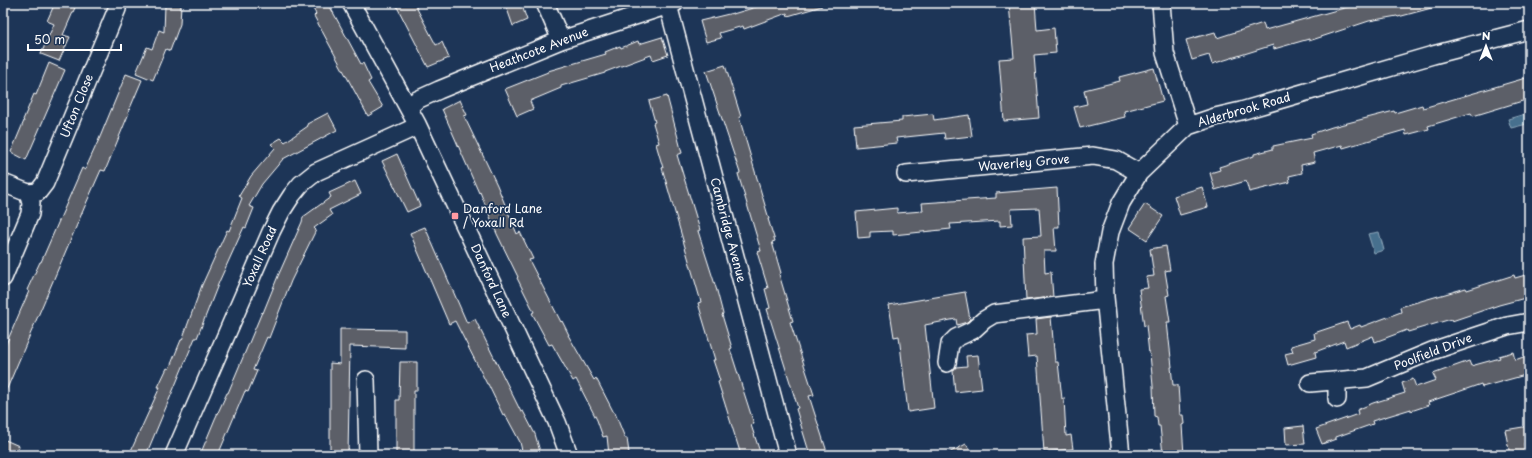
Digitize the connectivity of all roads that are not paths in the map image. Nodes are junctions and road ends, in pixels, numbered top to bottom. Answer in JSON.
{"nodes":[{"id":1,"x":351,"y":3,"type":"edge"},
{"id":2,"x":545,"y":3,"type":"edge"},
{"id":3,"x":1161,"y":3,"type":"edge"},
{"id":4,"x":671,"y":4,"type":"edge"},
{"id":5,"x":117,"y":9,"type":"dead end"},
{"id":6,"x":1529,"y":30,"type":"edge"},
{"id":7,"x":561,"y":40,"type":"junction"},
{"id":8,"x":408,"y":107,"type":"junction"},
{"id":9,"x":417,"y":124,"type":"junction"},
{"id":10,"x":1188,"y":126,"type":"junction"},
{"id":11,"x":1139,"y":173,"type":"junction"},
{"id":12,"x":906,"y":174,"type":"dead end"},
{"id":13,"x":3,"y":183,"type":"edge"},
{"id":14,"x":28,"y":193,"type":"junction"},
{"id":15,"x":3,"y":278,"type":"edge"},
{"id":16,"x":1105,"y":300,"type":"junction"},
{"id":17,"x":1529,"y":322,"type":"edge"},
{"id":18,"x":947,"y":363,"type":"dead end"},
{"id":19,"x":366,"y":380,"type":"dead end"},
{"id":20,"x":1337,"y":381,"type":"junction"},
{"id":21,"x":1310,"y":383,"type":"dead end"},
{"id":22,"x":1337,"y":399,"type":"dead end"},
{"id":23,"x":174,"y":455,"type":"edge"},
{"id":24,"x":368,"y":455,"type":"edge"},
{"id":25,"x":570,"y":455,"type":"edge"},
{"id":26,"x":788,"y":455,"type":"edge"},
{"id":27,"x":1121,"y":455,"type":"edge"}],
"edges":[{"from":1,"to":8,"type":"street","name":"Danford Lane"},
{"from":2,"to":7,"type":"street"},
{"from":3,"to":10,"type":"street"},
{"from":4,"to":7,"type":"street","name":"Heathcote Avenue"},
{"from":4,"to":26,"type":"street","name":"Cambridge Avenue"},
{"from":5,"to":14,"type":"street","name":"Ufton Close"},
{"from":6,"to":10,"type":"street","name":"Alderbrook Road"},
{"from":7,"to":8,"type":"street","name":"Heathcote Avenue"},
{"from":8,"to":9,"type":"street","name":"Danford Lane"},
{"from":9,"to":23,"type":"street","name":"Yoxall Road"},
{"from":9,"to":25,"type":"street","name":"Danford Lane"},
{"from":10,"to":11,"type":"street","name":"Alderbrook Road"},
{"from":11,"to":12,"type":"street","name":"Waverley Grove"},
{"from":11,"to":16,"type":"street","name":"Alderbrook Road"},
{"from":13,"to":14,"type":"street"},
{"from":14,"to":15,"type":"street"},
{"from":16,"to":18,"type":"street"},
{"from":16,"to":27,"type":"street","name":"Alderbrook Road"},
{"from":17,"to":20,"type":"street","name":"Poolfield Drive"},
{"from":19,"to":24,"type":"street"},
{"from":20,"to":21,"type":"street","name":"Poolfield Drive"},
{"from":20,"to":22,"type":"street"}]}
